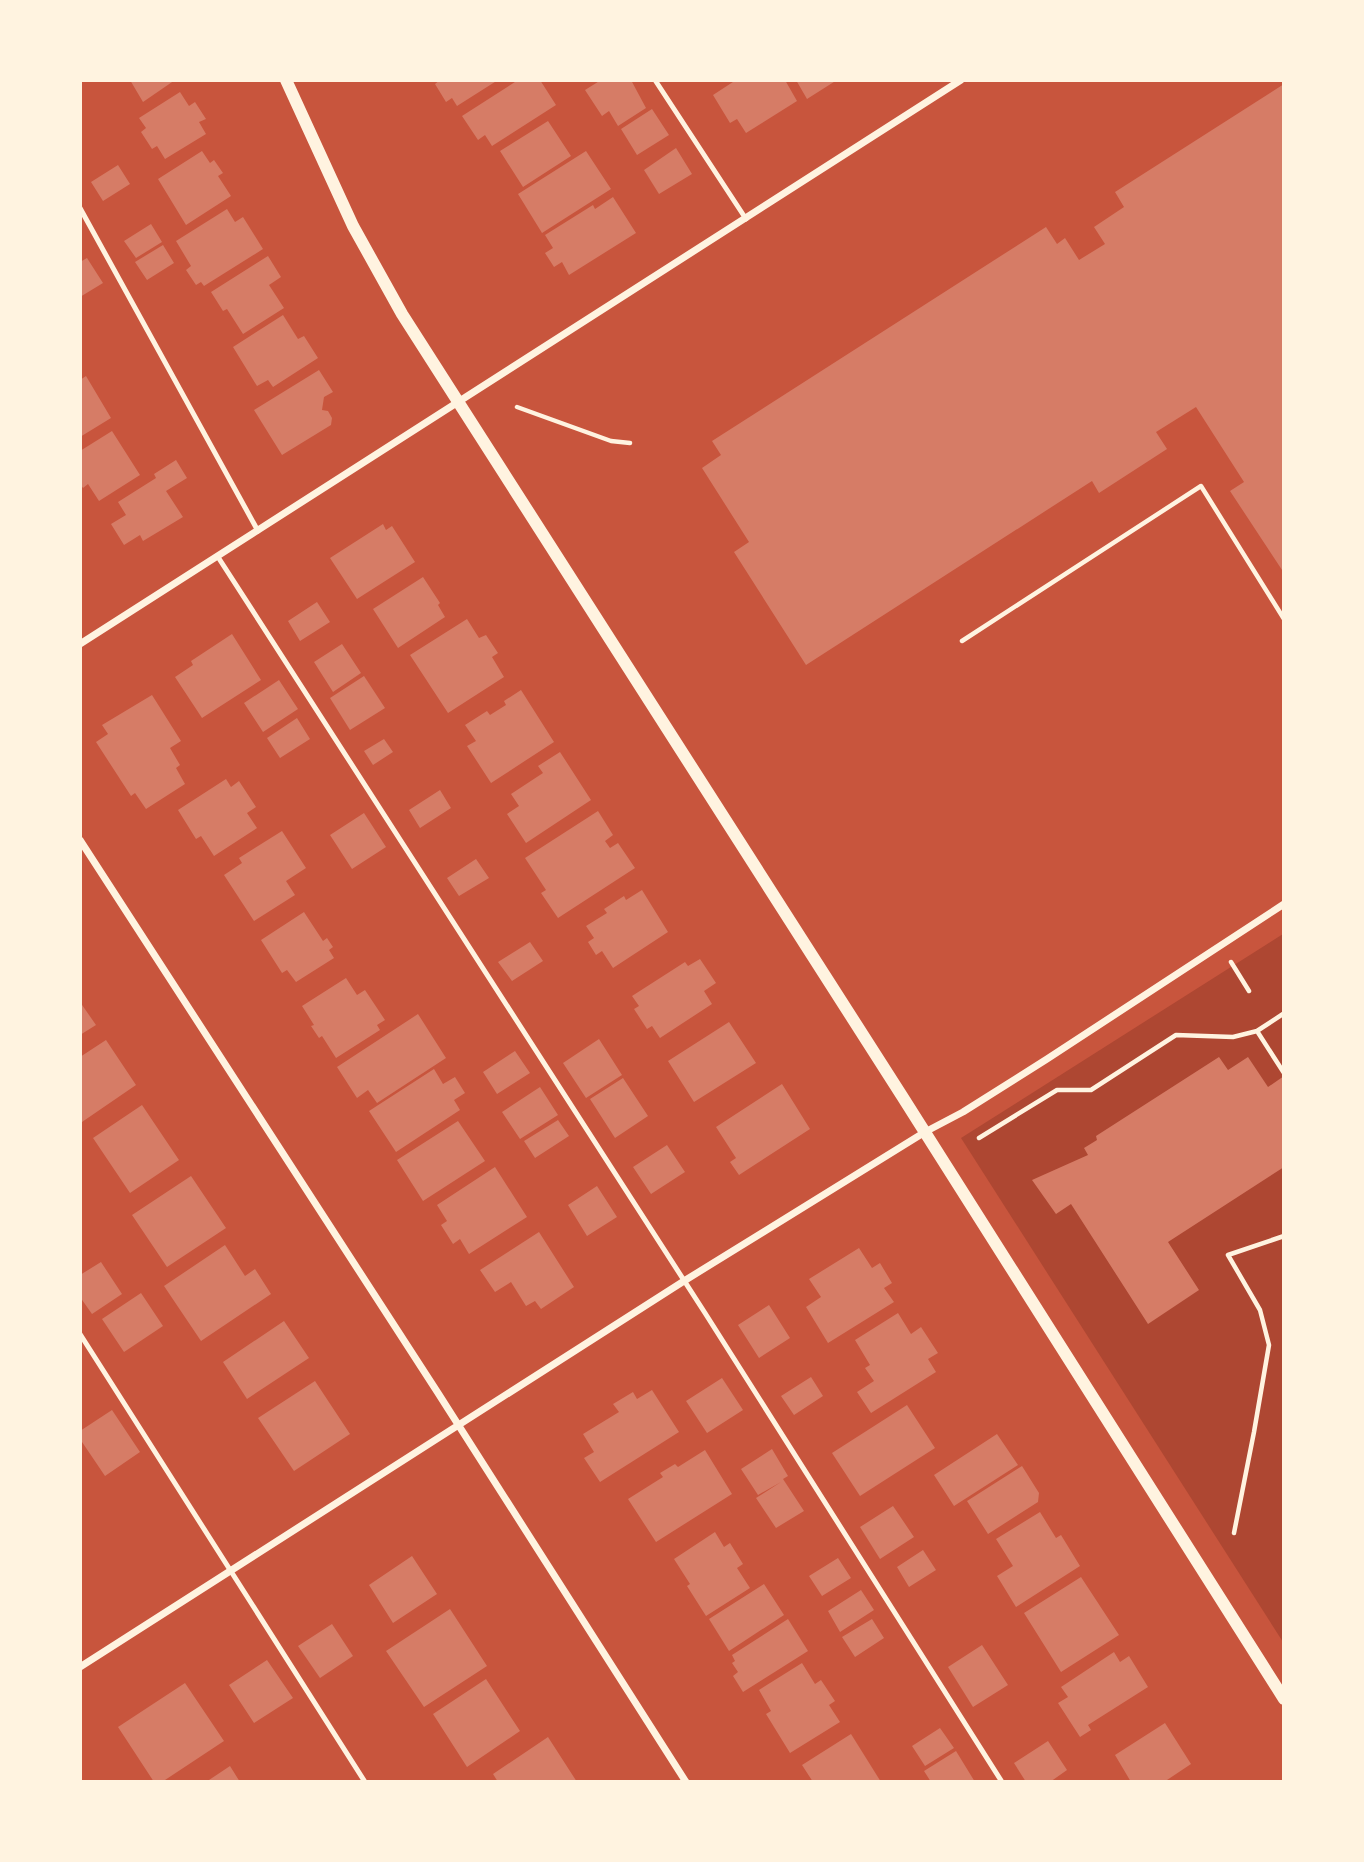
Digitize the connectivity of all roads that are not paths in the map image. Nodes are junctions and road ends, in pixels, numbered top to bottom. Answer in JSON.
{"nodes":[{"id":1,"x":286,"y":80,"type":"edge"},
{"id":2,"x":655,"y":80,"type":"edge"},
{"id":3,"x":961,"y":80,"type":"edge"},
{"id":4,"x":80,"y":208,"type":"edge"},
{"id":5,"x":746,"y":219,"type":"junction"},
{"id":6,"x":459,"y":404,"type":"junction"},
{"id":7,"x":258,"y":531,"type":"junction"},
{"id":8,"x":218,"y":557,"type":"junction"},
{"id":9,"x":80,"y":644,"type":"edge"},
{"id":10,"x":80,"y":840,"type":"edge"},
{"id":11,"x":1283,"y":904,"type":"edge"},
{"id":12,"x":925,"y":1132,"type":"junction"},
{"id":13,"x":684,"y":1282,"type":"junction"},
{"id":14,"x":80,"y":1334,"type":"edge"},
{"id":15,"x":459,"y":1425,"type":"junction"},
{"id":16,"x":231,"y":1569,"type":"junction"},
{"id":17,"x":80,"y":1667,"type":"edge"},
{"id":18,"x":1283,"y":1699,"type":"edge"},
{"id":19,"x":365,"y":1782,"type":"edge"},
{"id":20,"x":686,"y":1782,"type":"edge"},
{"id":21,"x":1002,"y":1782,"type":"edge"}],
"edges":[{"from":1,"to":6,"type":"street"},
{"from":2,"to":5,"type":"lane"},
{"from":3,"to":5,"type":"street"},
{"from":4,"to":7,"type":"lane"},
{"from":5,"to":6,"type":"street"},
{"from":6,"to":7,"type":"street"},
{"from":6,"to":12,"type":"street"},
{"from":7,"to":8,"type":"street"},
{"from":8,"to":9,"type":"street"},
{"from":8,"to":13,"type":"lane"},
{"from":10,"to":15,"type":"street"},
{"from":11,"to":12,"type":"street"},
{"from":12,"to":13,"type":"street"},
{"from":12,"to":18,"type":"street"},
{"from":13,"to":15,"type":"street"},
{"from":13,"to":21,"type":"lane"},
{"from":14,"to":16,"type":"lane"},
{"from":15,"to":16,"type":"street"},
{"from":15,"to":20,"type":"street"},
{"from":16,"to":17,"type":"street"},
{"from":16,"to":19,"type":"lane"}]}
